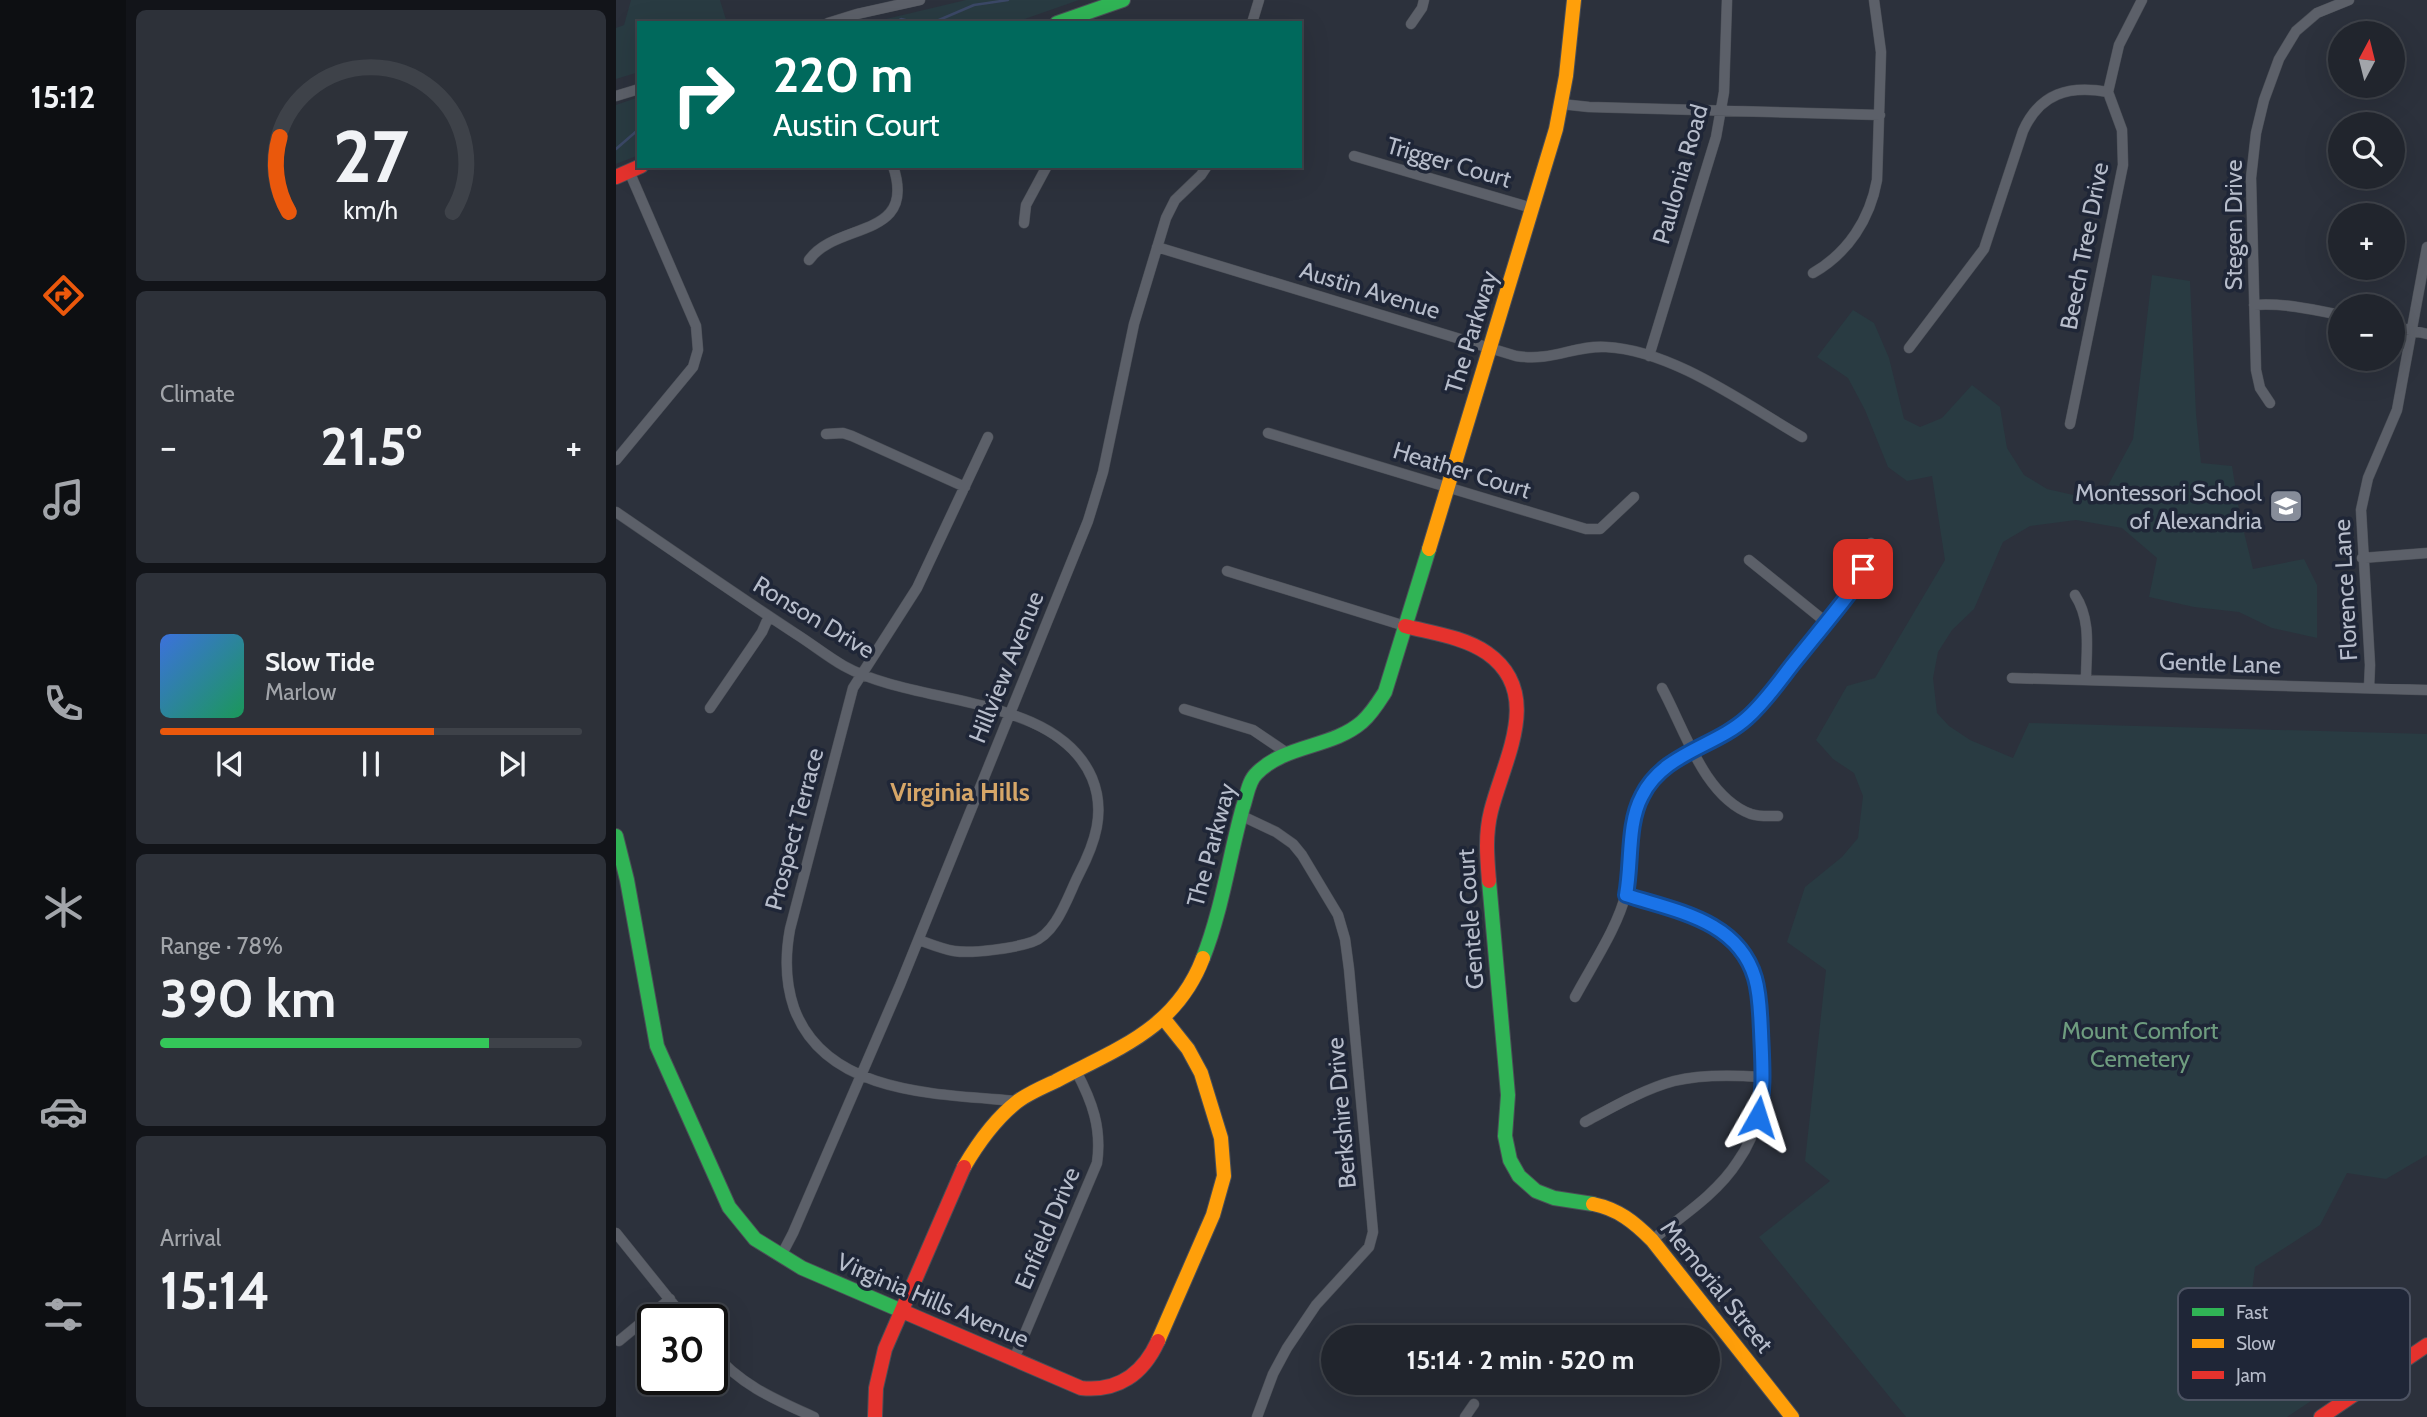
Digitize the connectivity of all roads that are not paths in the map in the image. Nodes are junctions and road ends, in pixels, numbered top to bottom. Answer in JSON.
{"nodes":[{"id":1,"x":920,"y":0,"type":"edge"},
{"id":2,"x":1123,"y":0,"type":"edge"},
{"id":3,"x":1259,"y":0,"type":"edge"},
{"id":4,"x":1424,"y":0,"type":"edge"},
{"id":5,"x":1574,"y":0,"type":"edge"},
{"id":6,"x":1727,"y":0,"type":"edge"},
{"id":7,"x":1874,"y":0,"type":"edge"},
{"id":8,"x":2141,"y":0,"type":"edge"},
{"id":9,"x":2349,"y":0,"type":"edge"},
{"id":10,"x":834,"y":21,"type":"edge"},
{"id":11,"x":1066,"y":21,"type":"edge"},
{"id":12,"x":1253,"y":21,"type":"edge"},
{"id":13,"x":1411,"y":24,"type":"dead end"},
{"id":14,"x":637,"y":90,"type":"edge"},
{"id":15,"x":2108,"y":92,"type":"junction"},
{"id":16,"x":616,"y":96,"type":"edge"},
{"id":17,"x":1561,"y":104,"type":"junction"},
{"id":18,"x":1721,"y":111,"type":"junction"},
{"id":19,"x":1880,"y":115,"type":"junction"},
{"id":20,"x":1354,"y":156,"type":"dead end"},
{"id":21,"x":893,"y":168,"type":"edge"},
{"id":22,"x":1046,"y":168,"type":"edge"},
{"id":23,"x":1206,"y":168,"type":"edge"},
{"id":24,"x":629,"y":172,"type":"edge"},
{"id":25,"x":1532,"y":208,"type":"junction"},
{"id":26,"x":1024,"y":223,"type":"dead end"},
{"id":27,"x":1157,"y":247,"type":"junction"},
{"id":28,"x":2427,"y":247,"type":"edge"},
{"id":29,"x":809,"y":260,"type":"dead end"},
{"id":30,"x":1813,"y":273,"type":"dead end"},
{"id":31,"x":2254,"y":305,"type":"junction"},
{"id":32,"x":2328,"y":312,"type":"edge"},
{"id":33,"x":2405,"y":329,"type":"edge"},
{"id":34,"x":2412,"y":330,"type":"junction"},
{"id":35,"x":2427,"y":334,"type":"edge"},
{"id":36,"x":1490,"y":348,"type":"junction"},
{"id":37,"x":1909,"y":348,"type":"dead end"},
{"id":38,"x":1649,"y":356,"type":"junction"},
{"id":39,"x":2270,"y":403,"type":"dead end"},
{"id":40,"x":2070,"y":424,"type":"dead end"},
{"id":41,"x":1268,"y":433,"type":"dead end"},
{"id":42,"x":826,"y":434,"type":"dead end"},
{"id":43,"x":988,"y":437,"type":"dead end"},
{"id":44,"x":1801,"y":437,"type":"dead end"},
{"id":45,"x":616,"y":460,"type":"edge"},
{"id":46,"x":965,"y":487,"type":"junction"},
{"id":47,"x":1447,"y":487,"type":"junction"},
{"id":48,"x":1634,"y":497,"type":"dead end"},
{"id":49,"x":616,"y":512,"type":"edge"},
{"id":50,"x":1871,"y":543,"type":"dead end"},
{"id":51,"x":2427,"y":552,"type":"edge"},
{"id":52,"x":2362,"y":558,"type":"junction"},
{"id":53,"x":1749,"y":560,"type":"dead end"},
{"id":54,"x":1227,"y":571,"type":"dead end"},
{"id":55,"x":2075,"y":595,"type":"dead end"},
{"id":56,"x":769,"y":616,"type":"junction"},
{"id":57,"x":1826,"y":623,"type":"junction"},
{"id":58,"x":1405,"y":626,"type":"junction"},
{"id":59,"x":862,"y":673,"type":"junction"},
{"id":60,"x":2012,"y":678,"type":"dead end"},
{"id":61,"x":2086,"y":680,"type":"junction"},
{"id":62,"x":1662,"y":688,"type":"dead end"},
{"id":63,"x":2370,"y":688,"type":"junction"},
{"id":64,"x":2427,"y":690,"type":"edge"},
{"id":65,"x":710,"y":708,"type":"dead end"},
{"id":66,"x":1184,"y":709,"type":"dead end"},
{"id":67,"x":1009,"y":715,"type":"junction"},
{"id":68,"x":1693,"y":750,"type":"junction"},
{"id":69,"x":1287,"y":753,"type":"junction"},
{"id":70,"x":1240,"y":815,"type":"junction"},
{"id":71,"x":1778,"y":816,"type":"dead end"},
{"id":72,"x":616,"y":836,"type":"edge"},
{"id":73,"x":1626,"y":895,"type":"junction"},
{"id":74,"x":919,"y":940,"type":"junction"},
{"id":75,"x":1575,"y":997,"type":"dead end"},
{"id":76,"x":1164,"y":1019,"type":"junction"},
{"id":77,"x":1076,"y":1071,"type":"junction"},
{"id":78,"x":862,"y":1074,"type":"junction"},
{"id":79,"x":1761,"y":1077,"type":"junction"},
{"id":80,"x":1018,"y":1101,"type":"junction"},
{"id":81,"x":1586,"y":1122,"type":"dead end"},
{"id":82,"x":1517,"y":1173,"type":"joint"},
{"id":83,"x":616,"y":1233,"type":"edge"},
{"id":84,"x":1652,"y":1240,"type":"junction"},
{"id":85,"x":781,"y":1256,"type":"junction"},
{"id":86,"x":670,"y":1299,"type":"junction"},
{"id":87,"x":674,"y":1304,"type":"edge"},
{"id":88,"x":900,"y":1311,"type":"junction"},
{"id":89,"x":619,"y":1341,"type":"dead end"},
{"id":90,"x":2427,"y":1345,"type":"edge"},
{"id":91,"x":2410,"y":1357,"type":"edge"},
{"id":92,"x":1014,"y":1359,"type":"junction"},
{"id":93,"x":728,"y":1366,"type":"edge"},
{"id":94,"x":2346,"y":1400,"type":"edge"},
{"id":95,"x":1474,"y":1405,"type":"dead end"},
{"id":96,"x":814,"y":1417,"type":"edge"},
{"id":97,"x":875,"y":1417,"type":"edge"},
{"id":98,"x":1257,"y":1417,"type":"edge"},
{"id":99,"x":1465,"y":1417,"type":"edge"},
{"id":100,"x":1792,"y":1417,"type":"edge"},
{"id":101,"x":2321,"y":1417,"type":"edge"}],
"edges":[{"from":1,"to":10,"type":"street"},
{"from":2,"to":11,"type":"street"},
{"from":3,"to":12,"type":"street"},
{"from":4,"to":13,"type":"street"},
{"from":5,"to":17,"type":"street","name":"The Parkway"},
{"from":6,"to":18,"type":"street","name":"Paulonia Road"},
{"from":7,"to":19,"type":"street"},
{"from":8,"to":15,"type":"street"},
{"from":9,"to":31,"type":"street","name":"Stegen Drive"},
{"from":14,"to":16,"type":"street"},
{"from":15,"to":37,"type":"street"},
{"from":15,"to":40,"type":"street","name":"Beech Tree Drive"},
{"from":17,"to":18,"type":"street"},
{"from":17,"to":25,"type":"street","name":"The Parkway"},
{"from":18,"to":19,"type":"street"},
{"from":18,"to":38,"type":"street","name":"Paulonia Road"},
{"from":19,"to":30,"type":"street"},
{"from":20,"to":25,"type":"street","name":"Trigger Court"},
{"from":21,"to":29,"type":"street"},
{"from":22,"to":26,"type":"street"},
{"from":23,"to":27,"type":"street","name":"Hillview Avenue"},
{"from":24,"to":45,"type":"street"},
{"from":25,"to":36,"type":"street","name":"The Parkway"},
{"from":27,"to":36,"type":"street","name":"Austin Avenue"},
{"from":27,"to":67,"type":"street","name":"Hillview Avenue"},
{"from":28,"to":34,"type":"street","name":"Florence Lane"},
{"from":31,"to":32,"type":"street"},
{"from":31,"to":39,"type":"street","name":"Stegen Drive"},
{"from":33,"to":34,"type":"street"},
{"from":34,"to":35,"type":"street"},
{"from":34,"to":52,"type":"street","name":"Florence Lane"},
{"from":36,"to":38,"type":"street","name":"Austin Avenue"},
{"from":36,"to":47,"type":"street","name":"The Parkway"},
{"from":38,"to":44,"type":"street","name":"Austin Avenue"},
{"from":41,"to":47,"type":"street","name":"Heather Court"},
{"from":42,"to":46,"type":"street"},
{"from":43,"to":46,"type":"street","name":"Prospect Terrace"},
{"from":46,"to":59,"type":"street","name":"Prospect Terrace"},
{"from":47,"to":48,"type":"street","name":"Heather Court"},
{"from":47,"to":58,"type":"street","name":"The Parkway"},
{"from":49,"to":56,"type":"street","name":"Ronson Drive"},
{"from":50,"to":57,"type":"street"},
{"from":51,"to":52,"type":"street"},
{"from":52,"to":63,"type":"street","name":"Florence Lane"},
{"from":53,"to":57,"type":"street"},
{"from":54,"to":58,"type":"street","name":"Gentele Court"},
{"from":55,"to":61,"type":"street"},
{"from":56,"to":59,"type":"street","name":"Ronson Drive"},
{"from":56,"to":65,"type":"street"},
{"from":57,"to":68,"type":"street"},
{"from":58,"to":69,"type":"street","name":"The Parkway"},
{"from":58,"to":82,"type":"street","name":"Gentele Court"},
{"from":59,"to":67,"type":"street","name":"Ronson Drive"},
{"from":59,"to":78,"type":"street","name":"Prospect Terrace"},
{"from":60,"to":61,"type":"street","name":"Gentle Lane"},
{"from":61,"to":63,"type":"street","name":"Gentle Lane"},
{"from":62,"to":68,"type":"street"},
{"from":63,"to":64,"type":"street","name":"Gentle Lane"},
{"from":66,"to":69,"type":"street"},
{"from":67,"to":74,"type":"street","name":"Hillview Avenue"},
{"from":67,"to":74,"type":"street","name":"Ronson Drive"},
{"from":68,"to":71,"type":"street"},
{"from":68,"to":73,"type":"street"},
{"from":69,"to":70,"type":"street","name":"The Parkway"},
{"from":70,"to":76,"type":"street","name":"The Parkway"},
{"from":70,"to":98,"type":"street","name":"Berkshire Drive"},
{"from":72,"to":85,"type":"street","name":"Virginia Hills Avenue"},
{"from":73,"to":75,"type":"street"},
{"from":73,"to":79,"type":"street"},
{"from":74,"to":78,"type":"street","name":"Hillview Avenue"},
{"from":76,"to":77,"type":"street","name":"The Parkway"},
{"from":76,"to":92,"type":"street","name":"Virginia Hills Avenue"},
{"from":77,"to":80,"type":"street","name":"The Parkway"},
{"from":77,"to":92,"type":"street","name":"Enfield Drive"},
{"from":78,"to":80,"type":"street","name":"Prospect Terrace"},
{"from":78,"to":85,"type":"street","name":"Hillview Avenue"},
{"from":79,"to":81,"type":"street"},
{"from":79,"to":84,"type":"street"},
{"from":80,"to":88,"type":"street","name":"The Parkway"},
{"from":82,"to":84,"type":"street","name":"Memorial Street"},
{"from":83,"to":86,"type":"street"},
{"from":84,"to":100,"type":"street","name":"Memorial Street"},
{"from":85,"to":88,"type":"street","name":"Virginia Hills Avenue"},
{"from":86,"to":87,"type":"street"},
{"from":86,"to":89,"type":"street"},
{"from":88,"to":92,"type":"street","name":"Virginia Hills Avenue"},
{"from":88,"to":97,"type":"street","name":"The Parkway"},
{"from":90,"to":91,"type":"street"},
{"from":93,"to":96,"type":"street"},
{"from":94,"to":101,"type":"street"},
{"from":95,"to":99,"type":"street"}]}
